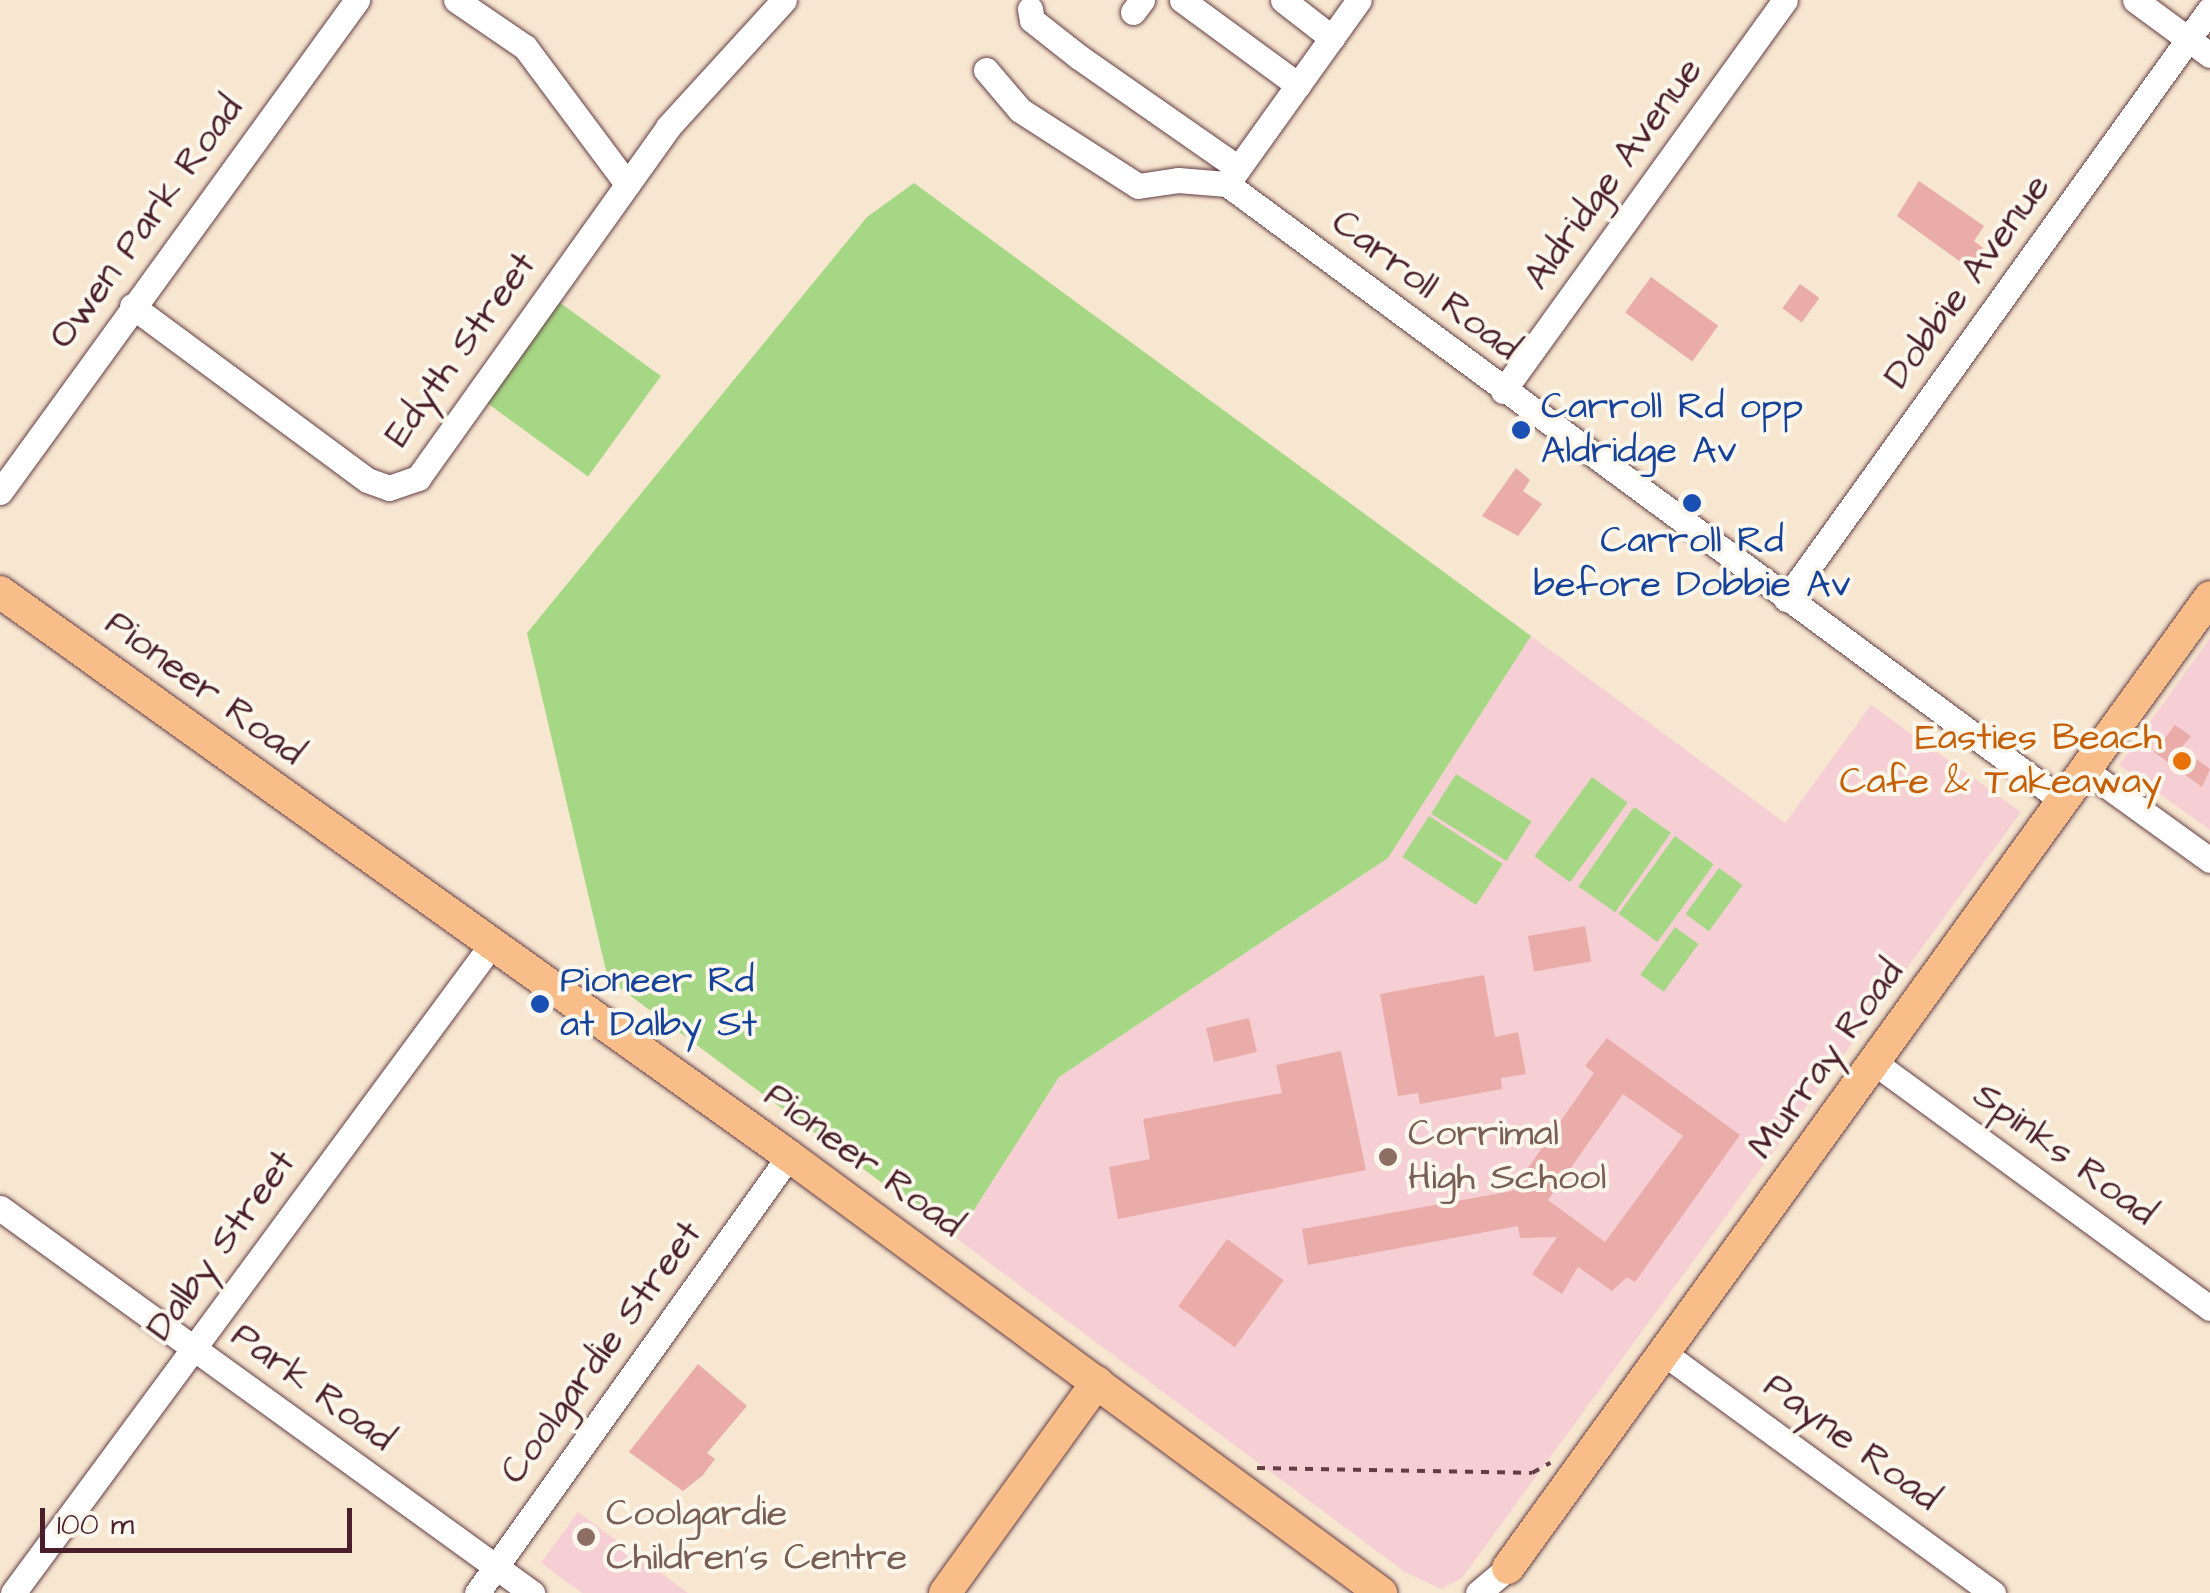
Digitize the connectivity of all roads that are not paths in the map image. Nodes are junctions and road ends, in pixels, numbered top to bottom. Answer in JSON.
{"nodes":[{"id":1,"x":356,"y":0,"type":"edge"},
{"id":2,"x":456,"y":0,"type":"edge"},
{"id":3,"x":784,"y":0,"type":"edge"},
{"id":4,"x":1182,"y":0,"type":"edge"},
{"id":5,"x":1282,"y":0,"type":"edge"},
{"id":6,"x":1785,"y":0,"type":"edge"},
{"id":7,"x":2135,"y":0,"type":"edge"},
{"id":8,"x":1346,"y":4,"type":"edge"},
{"id":9,"x":1030,"y":8,"type":"dead end"},
{"id":10,"x":2210,"y":10,"type":"edge"},
{"id":11,"x":1332,"y":38,"type":"junction"},
{"id":12,"x":2188,"y":39,"type":"junction"},
{"id":13,"x":2210,"y":55,"type":"edge"},
{"id":14,"x":986,"y":70,"type":"dead end"},
{"id":15,"x":1298,"y":84,"type":"junction"},
{"id":16,"x":1232,"y":176,"type":"junction"},
{"id":17,"x":627,"y":184,"type":"junction"},
{"id":18,"x":132,"y":306,"type":"junction"},
{"id":19,"x":1503,"y":391,"type":"junction"},
{"id":20,"x":0,"y":492,"type":"edge"},
{"id":21,"x":0,"y":592,"type":"edge"},
{"id":22,"x":2210,"y":597,"type":"edge"},
{"id":23,"x":1786,"y":599,"type":"junction"},
{"id":24,"x":2085,"y":770,"type":"junction"},
{"id":25,"x":2063,"y":801,"type":"junction"},
{"id":26,"x":2210,"y":860,"type":"edge"},
{"id":27,"x":492,"y":944,"type":"junction"},
{"id":28,"x":1874,"y":1062,"type":"junction"},
{"id":29,"x":789,"y":1156,"type":"junction"},
{"id":30,"x":0,"y":1208,"type":"edge"},
{"id":31,"x":2210,"y":1308,"type":"edge"},
{"id":32,"x":193,"y":1349,"type":"junction"},
{"id":33,"x":1664,"y":1354,"type":"junction"},
{"id":34,"x":1097,"y":1382,"type":"junction"},
{"id":35,"x":496,"y":1566,"type":"junction"},
{"id":36,"x":1504,"y":1580,"type":"edge"},
{"id":37,"x":13,"y":1593,"type":"edge"},
{"id":38,"x":476,"y":1593,"type":"edge"},
{"id":39,"x":532,"y":1593,"type":"edge"},
{"id":40,"x":945,"y":1593,"type":"edge"},
{"id":41,"x":1381,"y":1593,"type":"edge"},
{"id":42,"x":1478,"y":1593,"type":"edge"},
{"id":43,"x":1993,"y":1593,"type":"edge"}],
"edges":[{"from":1,"to":18,"type":"street","name":"Owen Park Road"},
{"from":2,"to":17,"type":"street"},
{"from":3,"to":17,"type":"street","name":"Edyth Street"},
{"from":4,"to":15,"type":"street"},
{"from":5,"to":11,"type":"street"},
{"from":6,"to":19,"type":"street","name":"Aldridge Avenue"},
{"from":7,"to":12,"type":"street"},
{"from":8,"to":11,"type":"street"},
{"from":9,"to":16,"type":"street","name":"Carroll Road"},
{"from":10,"to":12,"type":"street","name":"Dobbie Avenue"},
{"from":11,"to":15,"type":"street"},
{"from":12,"to":13,"type":"street"},
{"from":12,"to":23,"type":"street","name":"Dobbie Avenue"},
{"from":14,"to":16,"type":"street"},
{"from":15,"to":16,"type":"street"},
{"from":16,"to":19,"type":"street","name":"Carroll Road"},
{"from":17,"to":18,"type":"street","name":"Edyth Street"},
{"from":18,"to":20,"type":"street","name":"Owen Park Road"},
{"from":19,"to":23,"type":"street","name":"Carroll Road"},
{"from":21,"to":27,"type":"main road","name":"Pioneer Road"},
{"from":22,"to":24,"type":"main road","name":"Murray Road"},
{"from":23,"to":25,"type":"street","name":"Carroll Road"},
{"from":24,"to":25,"type":"main road","name":"Murray Road"},
{"from":24,"to":26,"type":"street"},
{"from":25,"to":28,"type":"main road","name":"Murray Road"},
{"from":27,"to":29,"type":"main road","name":"Pioneer Road"},
{"from":27,"to":32,"type":"street","name":"Dalby Street"},
{"from":28,"to":31,"type":"street","name":"Spinks Road"},
{"from":28,"to":33,"type":"main road","name":"Murray Road"},
{"from":29,"to":34,"type":"main road","name":"Pioneer Road"},
{"from":29,"to":35,"type":"street","name":"Coolgardie Street"},
{"from":30,"to":32,"type":"street","name":"Park Road"},
{"from":32,"to":35,"type":"street","name":"Park Road"},
{"from":32,"to":37,"type":"street","name":"Dalby Street"},
{"from":33,"to":36,"type":"main road","name":"Murray Road"},
{"from":33,"to":43,"type":"street","name":"Payne Road"},
{"from":34,"to":40,"type":"main road"},
{"from":34,"to":41,"type":"main road","name":"Pioneer Road"},
{"from":35,"to":38,"type":"street","name":"Coolgardie Street"},
{"from":35,"to":39,"type":"street","name":"Park Road"},
{"from":36,"to":42,"type":"street","name":"Murray Road"}]}
